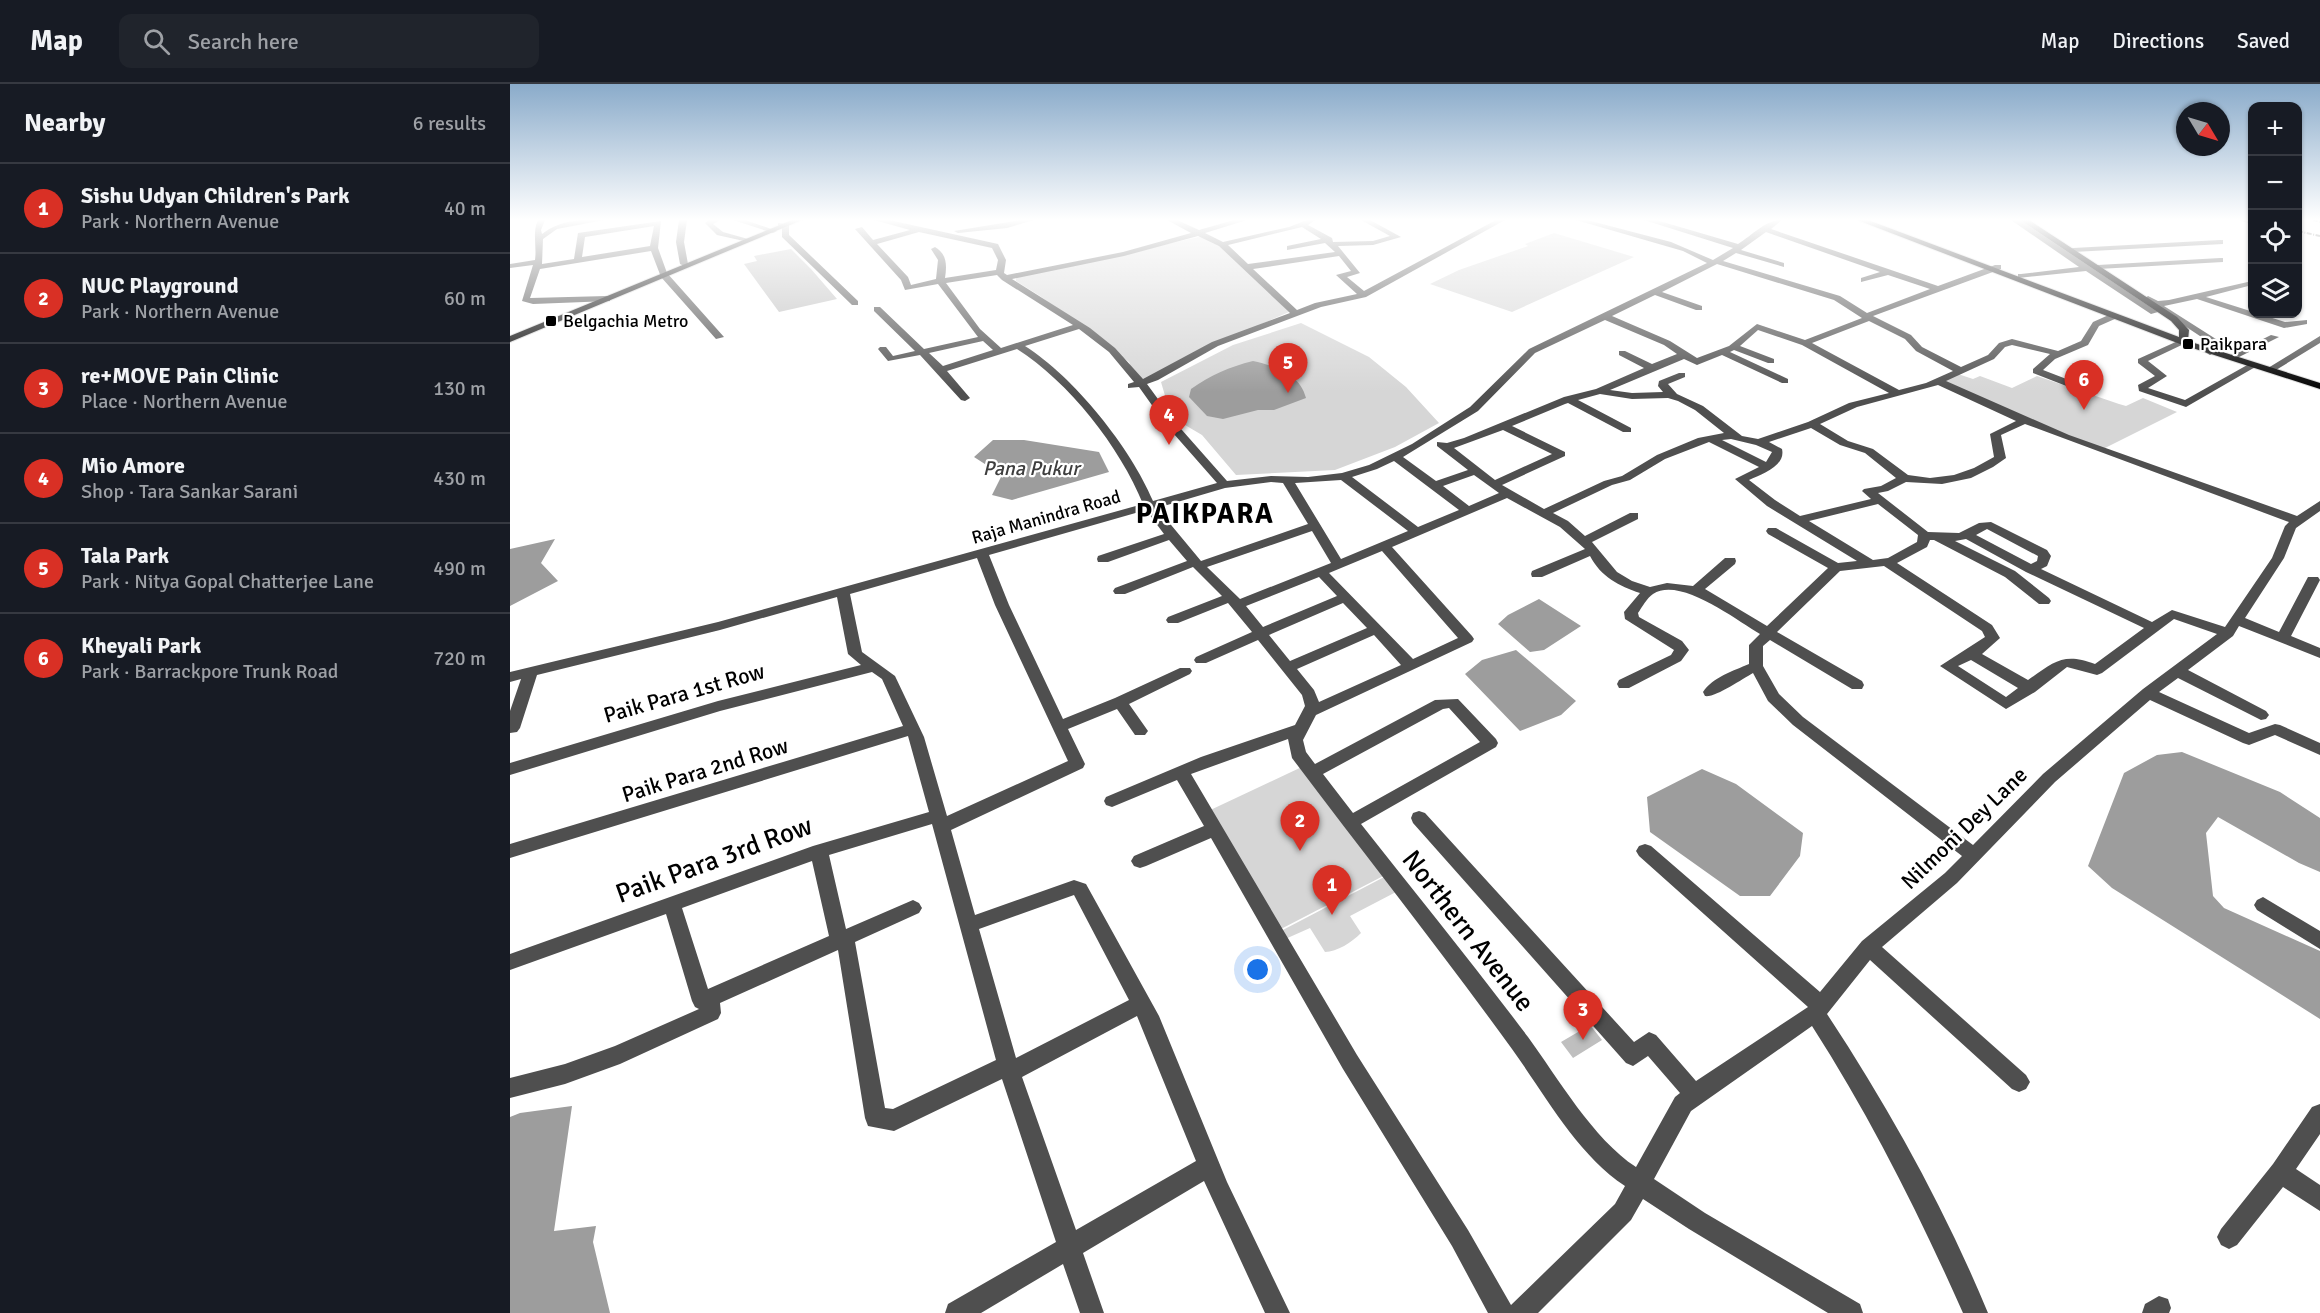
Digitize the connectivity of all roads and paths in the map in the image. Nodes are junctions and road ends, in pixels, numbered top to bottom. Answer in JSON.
{"nodes":[{"id":1,"x":534,"y":277,"type":"edge"},
{"id":2,"x":655,"y":277,"type":"edge"},
{"id":3,"x":666,"y":277,"type":"edge"},
{"id":4,"x":829,"y":277,"type":"edge"},
{"id":5,"x":903,"y":277,"type":"edge"},
{"id":6,"x":941,"y":277,"type":"edge"},
{"id":7,"x":974,"y":277,"type":"edge"},
{"id":8,"x":1004,"y":277,"type":"edge"},
{"id":9,"x":1258,"y":277,"type":"edge"},
{"id":10,"x":1343,"y":277,"type":"edge"},
{"id":11,"x":1396,"y":277,"type":"edge"},
{"id":12,"x":1683,"y":277,"type":"edge"},
{"id":13,"x":1765,"y":277,"type":"edge"},
{"id":14,"x":1872,"y":277,"type":"edge"},
{"id":15,"x":1904,"y":277,"type":"edge"},
{"id":16,"x":1969,"y":277,"type":"edge"},
{"id":17,"x":2017,"y":277,"type":"edge"},
{"id":18,"x":2025,"y":277,"type":"edge"},
{"id":19,"x":2100,"y":277,"type":"edge"},
{"id":20,"x":2103,"y":277,"type":"edge"},
{"id":21,"x":2115,"y":277,"type":"edge"},
{"id":22,"x":1864,"y":280,"type":"dead end"},
{"id":23,"x":940,"y":282,"type":"junction"},
{"id":24,"x":2248,"y":284,"type":"edge"},
{"id":25,"x":1937,"y":289,"type":"junction"},
{"id":26,"x":1654,"y":292,"type":"junction"},
{"id":27,"x":1363,"y":295,"type":"junction"},
{"id":28,"x":2196,"y":296,"type":"junction"},
{"id":29,"x":603,"y":299,"type":"junction"},
{"id":30,"x":855,"y":303,"type":"dead end"},
{"id":31,"x":2157,"y":304,"type":"junction"},
{"id":32,"x":1699,"y":308,"type":"dead end"},
{"id":33,"x":877,"y":309,"type":"dead end"},
{"id":34,"x":2248,"y":313,"type":"edge"},
{"id":35,"x":1296,"y":314,"type":"junction"},
{"id":36,"x":1604,"y":316,"type":"junction"},
{"id":37,"x":2114,"y":316,"type":"junction"},
{"id":38,"x":1867,"y":317,"type":"junction"},
{"id":39,"x":2263,"y":318,"type":"edge"},
{"id":40,"x":2295,"y":318,"type":"edge"},
{"id":41,"x":1077,"y":327,"type":"junction"},
{"id":42,"x":2183,"y":334,"type":"junction"},
{"id":43,"x":937,"y":335,"type":"dead end"},
{"id":44,"x":510,"y":337,"type":"edge"},
{"id":45,"x":719,"y":337,"type":"dead end"},
{"id":46,"x":2274,"y":337,"type":"dead end"},
{"id":47,"x":985,"y":338,"type":"junction"},
{"id":48,"x":2320,"y":339,"type":"edge"},
{"id":49,"x":1805,"y":343,"type":"junction"},
{"id":50,"x":1017,"y":345,"type":"junction"},
{"id":51,"x":947,"y":346,"type":"junction"},
{"id":52,"x":1734,"y":347,"type":"junction"},
{"id":53,"x":883,"y":349,"type":"dead end"},
{"id":54,"x":998,"y":350,"type":"junction"},
{"id":55,"x":2213,"y":350,"type":"junction"},
{"id":56,"x":922,"y":352,"type":"junction"},
{"id":57,"x":1723,"y":352,"type":"junction"},
{"id":58,"x":1622,"y":353,"type":"dead end"},
{"id":59,"x":2058,"y":354,"type":"junction"},
{"id":60,"x":1684,"y":355,"type":"junction"},
{"id":61,"x":2236,"y":355,"type":"junction"},
{"id":62,"x":1772,"y":361,"type":"dead end"},
{"id":63,"x":2252,"y":366,"type":"junction"},
{"id":64,"x":1652,"y":368,"type":"junction"},
{"id":65,"x":2273,"y":368,"type":"junction"},
{"id":66,"x":941,"y":370,"type":"junction"},
{"id":67,"x":1959,"y":370,"type":"junction"},
{"id":68,"x":1682,"y":375,"type":"dead end"},
{"id":69,"x":1785,"y":381,"type":"dead end"},
{"id":70,"x":1938,"y":381,"type":"junction"},
{"id":71,"x":2320,"y":384,"type":"edge"},
{"id":72,"x":1137,"y":385,"type":"junction"},
{"id":73,"x":2078,"y":387,"type":"dead end"},
{"id":74,"x":1600,"y":391,"type":"junction"},
{"id":75,"x":1899,"y":394,"type":"junction"},
{"id":76,"x":1673,"y":396,"type":"junction"},
{"id":77,"x":965,"y":398,"type":"dead end"},
{"id":78,"x":1568,"y":399,"type":"junction"},
{"id":79,"x":2024,"y":421,"type":"junction"},
{"id":80,"x":1812,"y":424,"type":"junction"},
{"id":81,"x":1502,"y":425,"type":"junction"},
{"id":82,"x":1627,"y":430,"type":"dead end"},
{"id":83,"x":1733,"y":435,"type":"junction"},
{"id":84,"x":1431,"y":437,"type":"junction"},
{"id":85,"x":1709,"y":438,"type":"junction"},
{"id":86,"x":1760,"y":442,"type":"junction"},
{"id":87,"x":1447,"y":447,"type":"junction"},
{"id":88,"x":1395,"y":456,"type":"junction"},
{"id":89,"x":1767,"y":466,"type":"junction"},
{"id":90,"x":1477,"y":470,"type":"junction"},
{"id":91,"x":1343,"y":476,"type":"junction"},
{"id":92,"x":1904,"y":478,"type":"junction"},
{"id":93,"x":1288,"y":481,"type":"junction"},
{"id":94,"x":1495,"y":484,"type":"junction"},
{"id":95,"x":1433,"y":486,"type":"junction"},
{"id":96,"x":1219,"y":487,"type":"junction"},
{"id":97,"x":1507,"y":494,"type":"junction"},
{"id":98,"x":1879,"y":500,"type":"junction"},
{"id":99,"x":1150,"y":507,"type":"junction"},
{"id":100,"x":1467,"y":510,"type":"junction"},
{"id":101,"x":1544,"y":513,"type":"junction"},
{"id":102,"x":2312,"y":514,"type":"edge"},
{"id":103,"x":1634,"y":516,"type":"dead end"},
{"id":104,"x":1801,"y":519,"type":"junction"},
{"id":105,"x":1315,"y":526,"type":"junction"},
{"id":106,"x":1772,"y":531,"type":"dead end"},
{"id":107,"x":1417,"y":532,"type":"junction"},
{"id":108,"x":1172,"y":535,"type":"junction"},
{"id":109,"x":1930,"y":536,"type":"junction"},
{"id":110,"x":1967,"y":536,"type":"junction"},
{"id":111,"x":1384,"y":546,"type":"junction"},
{"id":112,"x":1588,"y":546,"type":"junction"},
{"id":113,"x":982,"y":555,"type":"junction"},
{"id":114,"x":1103,"y":559,"type":"dead end"},
{"id":115,"x":1730,"y":561,"type":"dead end"},
{"id":116,"x":1878,"y":563,"type":"junction"},
{"id":117,"x":1197,"y":564,"type":"junction"},
{"id":118,"x":1338,"y":566,"type":"junction"},
{"id":119,"x":1836,"y":567,"type":"junction"},
{"id":120,"x":2031,"y":569,"type":"junction"},
{"id":121,"x":1322,"y":573,"type":"junction"},
{"id":122,"x":1536,"y":574,"type":"dead end"},
{"id":123,"x":2313,"y":580,"type":"dead end"},
{"id":124,"x":1696,"y":590,"type":"junction"},
{"id":125,"x":1120,"y":591,"type":"dead end"},
{"id":126,"x":1648,"y":591,"type":"junction"},
{"id":127,"x":843,"y":593,"type":"junction"},
{"id":128,"x":1346,"y":597,"type":"junction"},
{"id":129,"x":1233,"y":602,"type":"junction"},
{"id":130,"x":2044,"y":602,"type":"dead end"},
{"id":131,"x":1173,"y":620,"type":"dead end"},
{"id":132,"x":2232,"y":626,"type":"junction"},
{"id":133,"x":2154,"y":628,"type":"junction"},
{"id":134,"x":1376,"y":629,"type":"junction"},
{"id":135,"x":1769,"y":633,"type":"junction"},
{"id":136,"x":1260,"y":635,"type":"junction"},
{"id":137,"x":2283,"y":638,"type":"junction"},
{"id":138,"x":2320,"y":653,"type":"edge"},
{"id":139,"x":1972,"y":654,"type":"junction"},
{"id":140,"x":1201,"y":660,"type":"dead end"},
{"id":141,"x":1411,"y":666,"type":"junction"},
{"id":142,"x":1756,"y":666,"type":"junction"},
{"id":143,"x":873,"y":667,"type":"junction"},
{"id":144,"x":1288,"y":667,"type":"junction"},
{"id":145,"x":531,"y":671,"type":"junction"},
{"id":146,"x":1185,"y":671,"type":"dead end"},
{"id":147,"x":2177,"y":671,"type":"junction"},
{"id":148,"x":510,"y":676,"type":"edge"},
{"id":149,"x":1624,"y":684,"type":"dead end"},
{"id":150,"x":1857,"y":685,"type":"dead end"},
{"id":151,"x":2030,"y":688,"type":"junction"},
{"id":152,"x":1710,"y":692,"type":"dead end"},
{"id":153,"x":2148,"y":693,"type":"junction"},
{"id":154,"x":1120,"y":702,"type":"junction"},
{"id":155,"x":1312,"y":711,"type":"junction"},
{"id":156,"x":2261,"y":715,"type":"dead end"},
{"id":157,"x":1060,"y":726,"type":"junction"},
{"id":158,"x":512,"y":728,"type":"dead end"},
{"id":159,"x":1302,"y":728,"type":"junction"},
{"id":160,"x":912,"y":729,"type":"junction"},
{"id":161,"x":1140,"y":731,"type":"dead end"},
{"id":162,"x":2320,"y":749,"type":"edge"},
{"id":163,"x":510,"y":769,"type":"edge"},
{"id":164,"x":1181,"y":772,"type":"junction"},
{"id":165,"x":1312,"y":772,"type":"junction"},
{"id":166,"x":1112,"y":801,"type":"dead end"},
{"id":167,"x":1419,"y":818,"type":"dead end"},
{"id":168,"x":940,"y":821,"type":"junction"},
{"id":169,"x":1350,"y":822,"type":"junction"},
{"id":170,"x":1214,"y":830,"type":"junction"},
{"id":171,"x":510,"y":851,"type":"edge"},
{"id":172,"x":819,"y":851,"type":"junction"},
{"id":173,"x":1645,"y":851,"type":"dead end"},
{"id":174,"x":1974,"y":855,"type":"junction"},
{"id":175,"x":1140,"y":861,"type":"dead end"},
{"id":176,"x":672,"y":904,"type":"junction"},
{"id":177,"x":2264,"y":905,"type":"dead end"},
{"id":178,"x":914,"y":908,"type":"dead end"},
{"id":179,"x":969,"y":925,"type":"junction"},
{"id":180,"x":842,"y":939,"type":"junction"},
{"id":181,"x":2320,"y":941,"type":"edge"},
{"id":182,"x":1869,"y":947,"type":"junction"},
{"id":183,"x":510,"y":962,"type":"edge"},
{"id":184,"x":709,"y":998,"type":"junction"},
{"id":185,"x":1142,"y":1003,"type":"junction"},
{"id":186,"x":1818,"y":1010,"type":"junction"},
{"id":187,"x":1009,"y":1068,"type":"junction"},
{"id":188,"x":2019,"y":1082,"type":"dead end"},
{"id":189,"x":510,"y":1088,"type":"edge"},
{"id":190,"x":1695,"y":1095,"type":"junction"},
{"id":191,"x":2320,"y":1115,"type":"edge"},
{"id":192,"x":1209,"y":1166,"type":"junction"},
{"id":193,"x":2281,"y":1172,"type":"junction"},
{"id":194,"x":1638,"y":1182,"type":"junction"},
{"id":195,"x":2320,"y":1199,"type":"edge"},
{"id":196,"x":2229,"y":1237,"type":"dead end"},
{"id":197,"x":1070,"y":1248,"type":"junction"},
{"id":198,"x":957,"y":1313,"type":"edge"},
{"id":199,"x":1092,"y":1313,"type":"edge"},
{"id":200,"x":1278,"y":1313,"type":"edge"},
{"id":201,"x":1502,"y":1313,"type":"edge"},
{"id":202,"x":1520,"y":1313,"type":"edge"},
{"id":203,"x":1851,"y":1313,"type":"edge"},
{"id":204,"x":1976,"y":1313,"type":"edge"}],
"edges":[{"from":1,"to":29,"type":"street"},
{"from":2,"to":29,"type":"main road"},
{"from":3,"to":45,"type":"street"},
{"from":4,"to":30,"type":"street"},
{"from":5,"to":23,"type":"street"},
{"from":6,"to":23,"type":"street"},
{"from":7,"to":23,"type":"street"},
{"from":8,"to":41,"type":"street"},
{"from":9,"to":35,"type":"street"},
{"from":10,"to":27,"type":"street"},
{"from":11,"to":27,"type":"street"},
{"from":12,"to":26,"type":"street","name":"Raja Manindra Road"},
{"from":13,"to":38,"type":"street"},
{"from":14,"to":22,"type":"street"},
{"from":15,"to":25,"type":"street"},
{"from":16,"to":25,"type":"street"},
{"from":17,"to":37,"type":"main road"},
{"from":18,"to":42,"type":"main road"},
{"from":19,"to":42,"type":"street"},
{"from":20,"to":42,"type":"main road"},
{"from":21,"to":31,"type":"street"},
{"from":23,"to":47,"type":"street"},
{"from":24,"to":28,"type":"street"},
{"from":25,"to":38,"type":"street"},
{"from":26,"to":32,"type":"street"},
{"from":26,"to":36,"type":"street","name":"Raja Manindra Road"},
{"from":27,"to":35,"type":"street"},
{"from":28,"to":31,"type":"street"},
{"from":28,"to":34,"type":"street"},
{"from":29,"to":44,"type":"main road"},
{"from":31,"to":55,"type":"street"},
{"from":33,"to":56,"type":"street"},
{"from":35,"to":72,"type":"street"},
{"from":36,"to":60,"type":"street"},
{"from":36,"to":84,"type":"street","name":"Raja Manindra Road"},
{"from":37,"to":42,"type":"main road"},
{"from":37,"to":59,"type":"street"},
{"from":38,"to":49,"type":"street"},
{"from":38,"to":67,"type":"street"},
{"from":39,"to":40,"type":"street"},
{"from":41,"to":50,"type":"street"},
{"from":41,"to":72,"type":"street"},
{"from":42,"to":55,"type":"main road"},
{"from":42,"to":63,"type":"street"},
{"from":43,"to":51,"type":"street"},
{"from":46,"to":61,"type":"street"},
{"from":47,"to":51,"type":"street"},
{"from":47,"to":54,"type":"street"},
{"from":48,"to":65,"type":"street"},
{"from":49,"to":52,"type":"street"},
{"from":49,"to":75,"type":"street"},
{"from":50,"to":54,"type":"street"},
{"from":50,"to":99,"type":"street"},
{"from":51,"to":56,"type":"street"},
{"from":52,"to":57,"type":"street"},
{"from":52,"to":62,"type":"street"},
{"from":53,"to":56,"type":"street"},
{"from":54,"to":66,"type":"street"},
{"from":55,"to":61,"type":"main road"},
{"from":55,"to":63,"type":"main road"},
{"from":56,"to":66,"type":"street"},
{"from":57,"to":60,"type":"street"},
{"from":57,"to":69,"type":"street"},
{"from":58,"to":64,"type":"street"},
{"from":59,"to":67,"type":"street"},
{"from":59,"to":73,"type":"street"},
{"from":60,"to":64,"type":"street"},
{"from":61,"to":65,"type":"main road"},
{"from":63,"to":71,"type":"main road"},
{"from":64,"to":74,"type":"street"},
{"from":65,"to":71,"type":"main road"},
{"from":66,"to":77,"type":"street"},
{"from":67,"to":70,"type":"street"},
{"from":68,"to":76,"type":"street"},
{"from":70,"to":75,"type":"street"},
{"from":70,"to":79,"type":"street"},
{"from":72,"to":96,"type":"street"},
{"from":74,"to":76,"type":"street"},
{"from":74,"to":78,"type":"street"},
{"from":75,"to":80,"type":"street"},
{"from":76,"to":83,"type":"street"},
{"from":78,"to":81,"type":"street"},
{"from":78,"to":82,"type":"street"},
{"from":79,"to":92,"type":"street"},
{"from":79,"to":102,"type":"street"},
{"from":80,"to":86,"type":"street"},
{"from":80,"to":92,"type":"street"},
{"from":81,"to":87,"type":"street"},
{"from":81,"to":94,"type":"street"},
{"from":83,"to":85,"type":"street"},
{"from":83,"to":86,"type":"street"},
{"from":84,"to":87,"type":"street"},
{"from":84,"to":88,"type":"street","name":"Raja Manindra Road"},
{"from":85,"to":89,"type":"street"},
{"from":85,"to":101,"type":"street"},
{"from":86,"to":89,"type":"street"},
{"from":87,"to":90,"type":"street"},
{"from":88,"to":91,"type":"street","name":"Raja Manindra Road"},
{"from":88,"to":95,"type":"street"},
{"from":89,"to":104,"type":"street"},
{"from":90,"to":94,"type":"street"},
{"from":90,"to":95,"type":"street"},
{"from":91,"to":93,"type":"street","name":"Raja Manindra Road"},
{"from":91,"to":107,"type":"street"},
{"from":92,"to":98,"type":"street"},
{"from":93,"to":96,"type":"street","name":"Raja Manindra Road"},
{"from":93,"to":105,"type":"street"},
{"from":94,"to":97,"type":"street"},
{"from":95,"to":100,"type":"street"},
{"from":96,"to":99,"type":"street","name":"Raja Manindra Road"},
{"from":97,"to":100,"type":"street"},
{"from":97,"to":101,"type":"street"},
{"from":98,"to":104,"type":"street"},
{"from":98,"to":109,"type":"street"},
{"from":99,"to":108,"type":"street"},
{"from":99,"to":113,"type":"street","name":"Raja Manindra Road"},
{"from":100,"to":107,"type":"street"},
{"from":101,"to":112,"type":"street"},
{"from":102,"to":132,"type":"street","name":"Nilmoni Dey Lane"},
{"from":103,"to":112,"type":"street"},
{"from":104,"to":116,"type":"street"},
{"from":105,"to":117,"type":"street"},
{"from":105,"to":118,"type":"street"},
{"from":106,"to":119,"type":"street"},
{"from":107,"to":111,"type":"street"},
{"from":108,"to":114,"type":"street"},
{"from":108,"to":117,"type":"street"},
{"from":109,"to":110,"type":"street"},
{"from":109,"to":116,"type":"street"},
{"from":109,"to":130,"type":"street"},
{"from":110,"to":120,"type":"street"},
{"from":110,"to":120,"type":"street"},
{"from":111,"to":118,"type":"street"},
{"from":111,"to":141,"type":"street"},
{"from":112,"to":122,"type":"street"},
{"from":112,"to":126,"type":"street"},
{"from":113,"to":127,"type":"street","name":"Raja Manindra Road"},
{"from":113,"to":157,"type":"street"},
{"from":115,"to":124,"type":"street"},
{"from":116,"to":119,"type":"street"},
{"from":116,"to":139,"type":"street"},
{"from":117,"to":125,"type":"street"},
{"from":117,"to":129,"type":"street"},
{"from":118,"to":121,"type":"street"},
{"from":119,"to":135,"type":"street"},
{"from":120,"to":133,"type":"street"},
{"from":121,"to":128,"type":"street"},
{"from":121,"to":129,"type":"street"},
{"from":123,"to":137,"type":"street"},
{"from":124,"to":126,"type":"street"},
{"from":124,"to":135,"type":"street"},
{"from":126,"to":149,"type":"street"},
{"from":127,"to":143,"type":"street"},
{"from":127,"to":145,"type":"street","name":"Raja Manindra Road"},
{"from":128,"to":134,"type":"street"},
{"from":128,"to":136,"type":"street"},
{"from":129,"to":131,"type":"street"},
{"from":129,"to":136,"type":"street"},
{"from":132,"to":133,"type":"street"},
{"from":132,"to":137,"type":"street"},
{"from":132,"to":147,"type":"street","name":"Nilmoni Dey Lane"},
{"from":133,"to":151,"type":"street"},
{"from":134,"to":141,"type":"street"},
{"from":134,"to":144,"type":"street"},
{"from":135,"to":142,"type":"street"},
{"from":135,"to":150,"type":"street"},
{"from":136,"to":140,"type":"street"},
{"from":136,"to":144,"type":"street"},
{"from":137,"to":138,"type":"street"},
{"from":139,"to":151,"type":"street"},
{"from":139,"to":151,"type":"street"},
{"from":141,"to":155,"type":"street"},
{"from":142,"to":152,"type":"street"},
{"from":142,"to":174,"type":"street"},
{"from":143,"to":160,"type":"street"},
{"from":143,"to":163,"type":"street","name":"Paik Para 1st Row"},
{"from":144,"to":155,"type":"street"},
{"from":145,"to":148,"type":"street","name":"Raja Manindra Road"},
{"from":145,"to":158,"type":"street"},
{"from":146,"to":154,"type":"street"},
{"from":147,"to":153,"type":"street","name":"Nilmoni Dey Lane"},
{"from":147,"to":156,"type":"street"},
{"from":153,"to":162,"type":"street"},
{"from":153,"to":174,"type":"street","name":"Nilmoni Dey Lane"},
{"from":154,"to":157,"type":"street"},
{"from":154,"to":161,"type":"street"},
{"from":155,"to":159,"type":"street","name":"Northern Avenue"},
{"from":157,"to":168,"type":"street","name":"Paik Para 3rd Row"},
{"from":159,"to":164,"type":"street"},
{"from":159,"to":165,"type":"street","name":"Northern Avenue"},
{"from":160,"to":168,"type":"street"},
{"from":160,"to":171,"type":"street","name":"Paik Para 2nd Row"},
{"from":164,"to":166,"type":"street"},
{"from":164,"to":170,"type":"street"},
{"from":165,"to":169,"type":"street","name":"Northern Avenue"},
{"from":165,"to":169,"type":"street"},
{"from":167,"to":190,"type":"street"},
{"from":168,"to":172,"type":"street","name":"Paik Para 3rd Row"},
{"from":168,"to":179,"type":"street"},
{"from":169,"to":194,"type":"street","name":"Northern Avenue"},
{"from":170,"to":175,"type":"street"},
{"from":170,"to":201,"type":"street"},
{"from":172,"to":176,"type":"street","name":"Paik Para 3rd Row"},
{"from":172,"to":180,"type":"street"},
{"from":173,"to":186,"type":"street"},
{"from":174,"to":182,"type":"street","name":"Nilmoni Dey Lane"},
{"from":176,"to":183,"type":"street","name":"Paik Para 3rd Row"},
{"from":176,"to":184,"type":"street"},
{"from":177,"to":181,"type":"street"},
{"from":178,"to":180,"type":"street"},
{"from":179,"to":185,"type":"street"},
{"from":179,"to":187,"type":"street"},
{"from":180,"to":184,"type":"street"},
{"from":180,"to":187,"type":"street"},
{"from":182,"to":186,"type":"street","name":"Nilmoni Dey Lane"},
{"from":182,"to":188,"type":"street"},
{"from":184,"to":189,"type":"street"},
{"from":185,"to":187,"type":"street"},
{"from":185,"to":192,"type":"street"},
{"from":186,"to":190,"type":"street","name":"Nilmoni Dey Lane"},
{"from":186,"to":204,"type":"street"},
{"from":187,"to":197,"type":"street"},
{"from":190,"to":194,"type":"street","name":"Nilmoni Dey Lane"},
{"from":191,"to":193,"type":"street"},
{"from":192,"to":197,"type":"street"},
{"from":192,"to":200,"type":"street"},
{"from":193,"to":195,"type":"street"},
{"from":193,"to":196,"type":"street"},
{"from":194,"to":202,"type":"street","name":"Nilmoni Dey Lane"},
{"from":194,"to":203,"type":"street","name":"Northern Avenue"},
{"from":197,"to":198,"type":"street"},
{"from":197,"to":199,"type":"street"}]}
